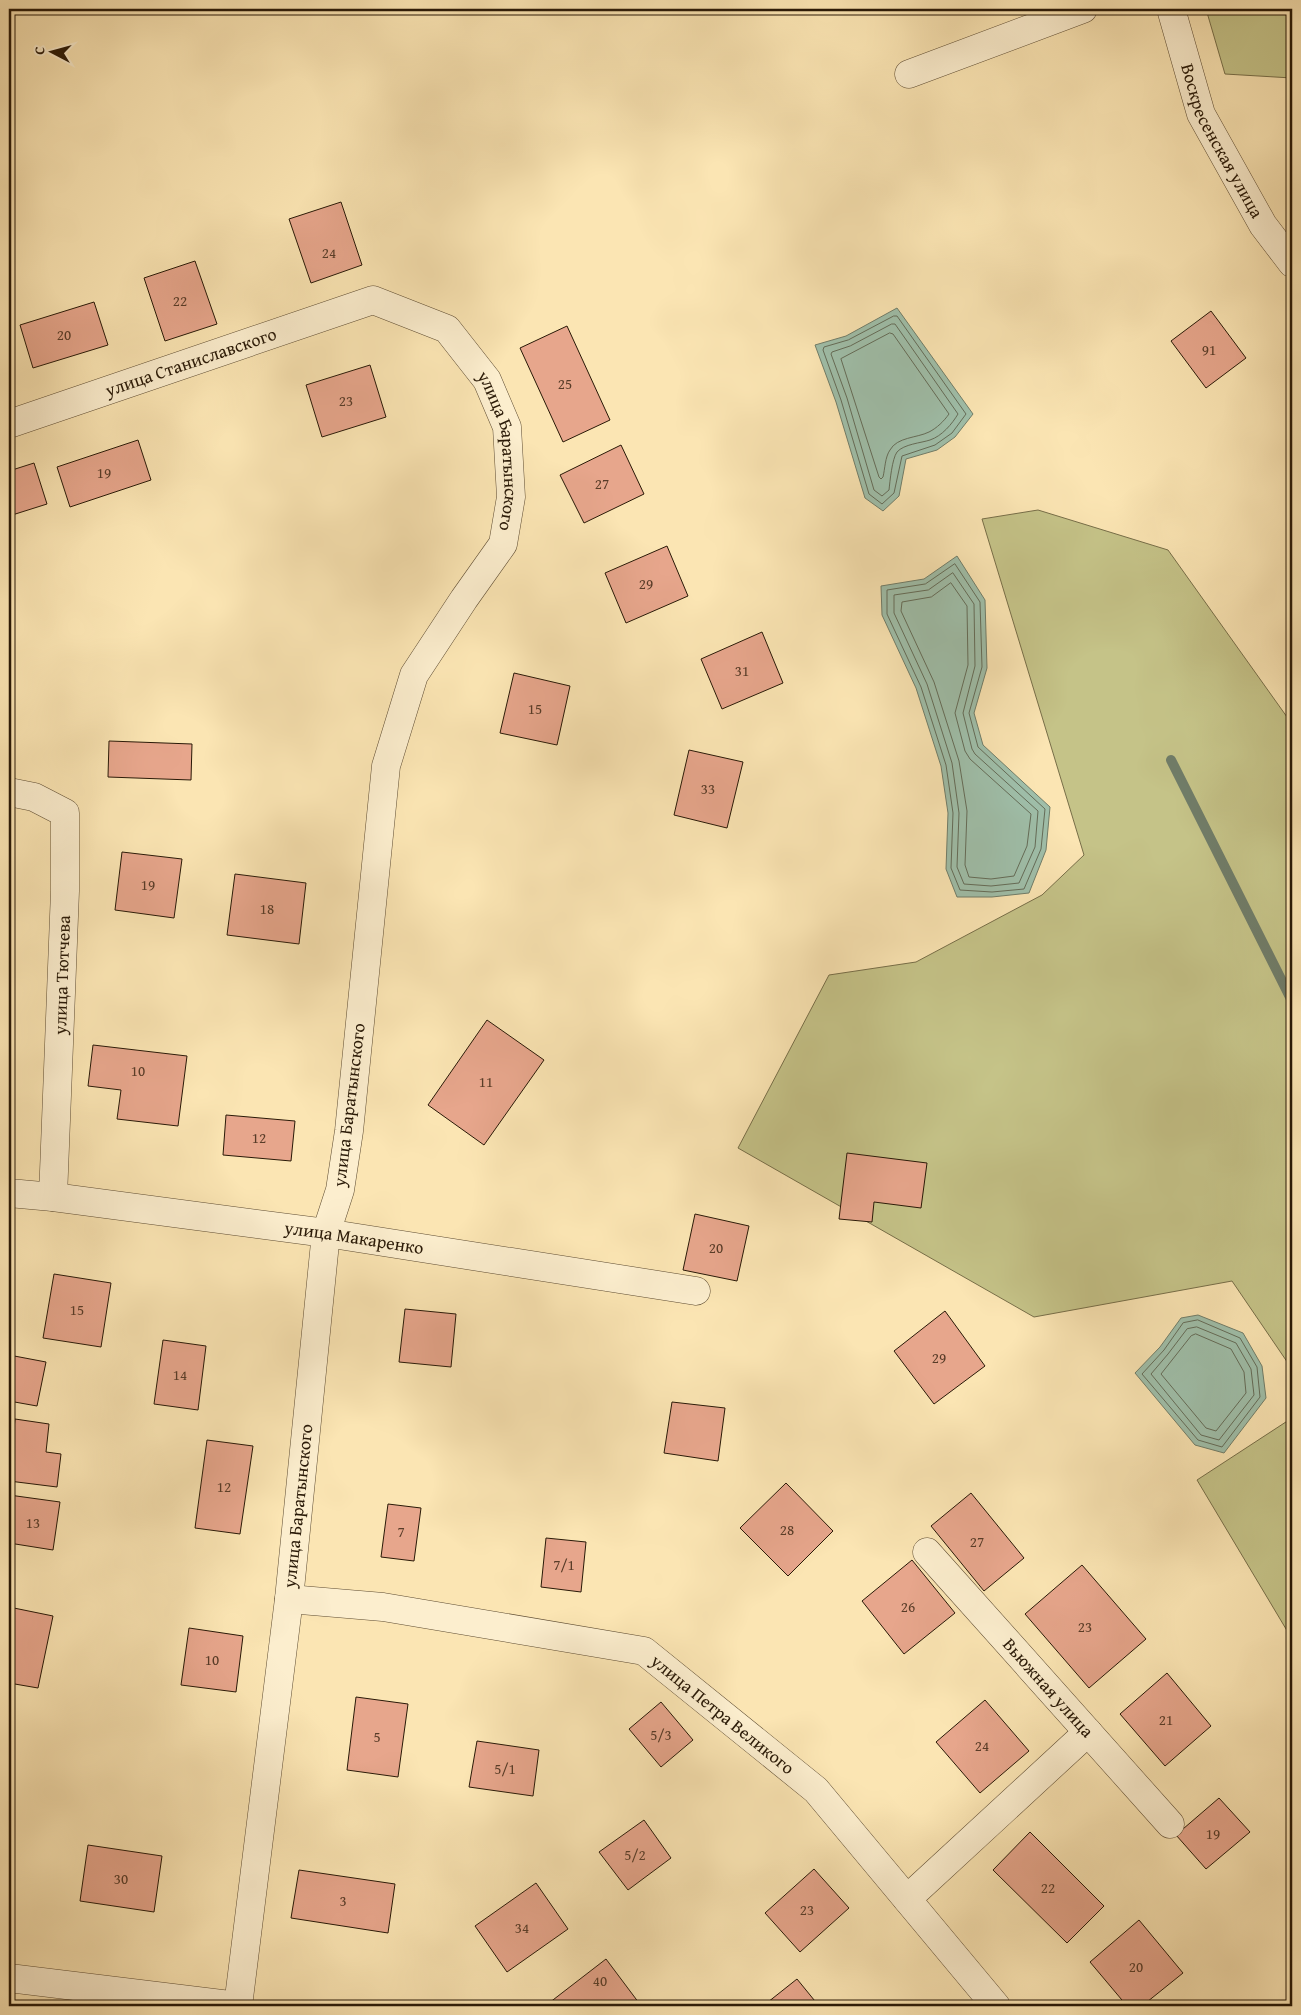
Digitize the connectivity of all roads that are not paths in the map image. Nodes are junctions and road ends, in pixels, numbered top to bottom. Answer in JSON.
{"nodes":[{"id":1,"x":1083,"y":9,"type":"edge"},
{"id":2,"x":1171,"y":9,"type":"edge"},
{"id":3,"x":909,"y":74,"type":"dead end"},
{"id":4,"x":1292,"y":263,"type":"edge"},
{"id":5,"x":373,"y":300,"type":"joint"},
{"id":6,"x":9,"y":424,"type":"edge"},
{"id":7,"x":9,"y":792,"type":"edge"},
{"id":8,"x":9,"y":1193,"type":"edge"},
{"id":9,"x":53,"y":1197,"type":"junction"},
{"id":10,"x":326,"y":1233,"type":"junction"},
{"id":11,"x":696,"y":1291,"type":"dead end"},
{"id":12,"x":926,"y":1552,"type":"dead end"},
{"id":13,"x":289,"y":1599,"type":"junction"},
{"id":14,"x":1088,"y":1732,"type":"junction"},
{"id":15,"x":1170,"y":1824,"type":"dead end"},
{"id":16,"x":907,"y":1899,"type":"junction"},
{"id":17,"x":9,"y":1978,"type":"edge"},
{"id":18,"x":238,"y":2006,"type":"edge"},
{"id":19,"x":996,"y":2006,"type":"edge"}],
"edges":[{"from":1,"to":3,"type":"street"},
{"from":2,"to":4,"type":"street","name":"Воскресенская улица"},
{"from":5,"to":6,"type":"street","name":"улица Станиславского"},
{"from":5,"to":10,"type":"street","name":"улица Баратынского"},
{"from":7,"to":9,"type":"street","name":"улица Тютчева"},
{"from":8,"to":9,"type":"street","name":"улица Макаренко"},
{"from":9,"to":10,"type":"street","name":"улица Макаренко"},
{"from":10,"to":11,"type":"street","name":"улица Макаренко"},
{"from":10,"to":13,"type":"street","name":"улица Баратынского"},
{"from":12,"to":14,"type":"street","name":"Вьюжная улица"},
{"from":13,"to":16,"type":"street","name":"улица Петра Великого"},
{"from":13,"to":18,"type":"street","name":"улица Баратынского"},
{"from":14,"to":15,"type":"street","name":"Вьюжная улица"},
{"from":14,"to":16,"type":"street"},
{"from":16,"to":19,"type":"street","name":"улица Петра Великого"},
{"from":17,"to":18,"type":"street"}]}
